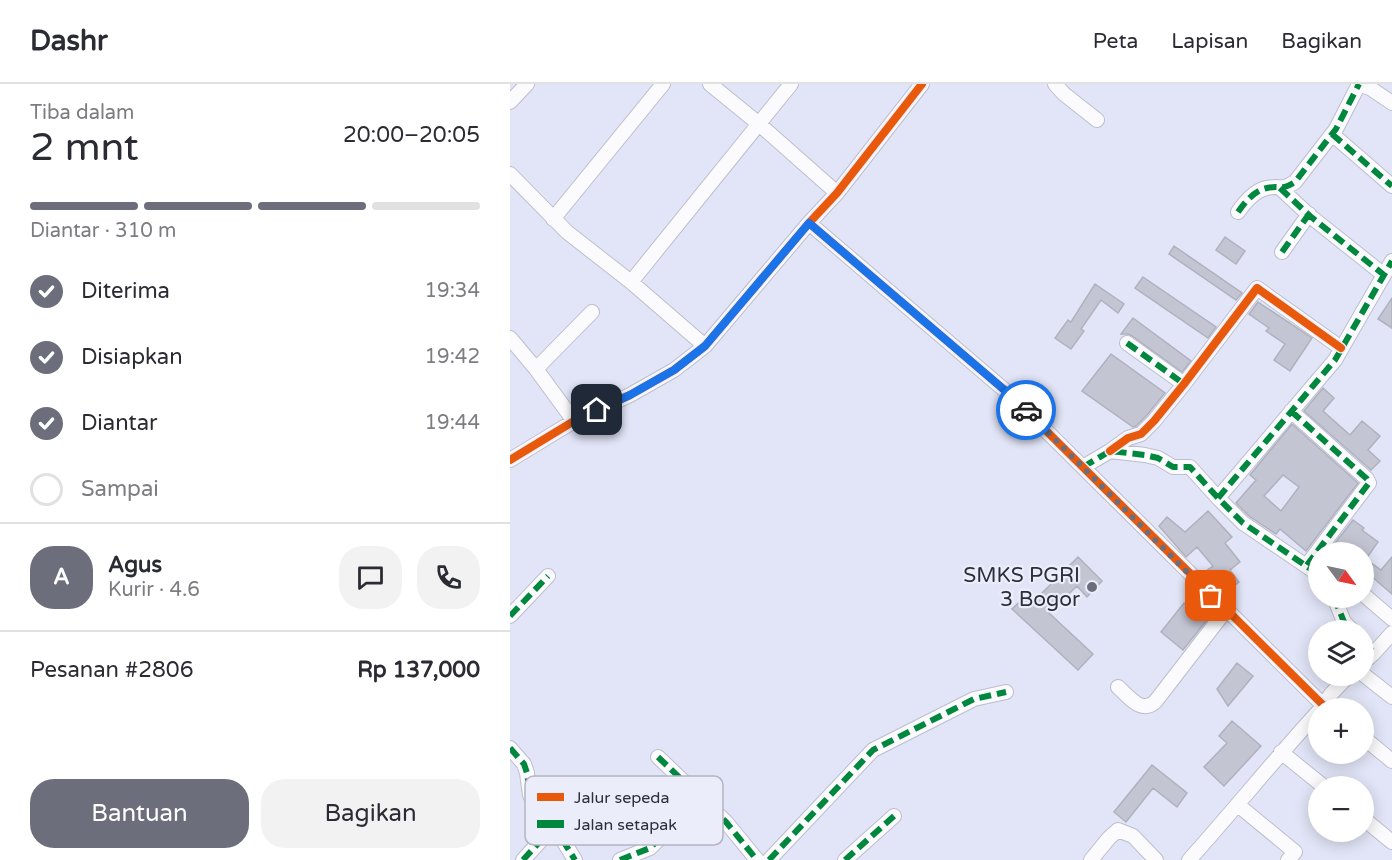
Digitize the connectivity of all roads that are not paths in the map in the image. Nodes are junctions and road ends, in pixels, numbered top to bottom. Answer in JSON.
{"nodes":[{"id":1,"x":527,"y":84,"type":"edge"},
{"id":2,"x":663,"y":84,"type":"edge"},
{"id":3,"x":710,"y":84,"type":"edge"},
{"id":4,"x":791,"y":84,"type":"edge"},
{"id":5,"x":922,"y":84,"type":"edge"},
{"id":6,"x":1055,"y":84,"type":"edge"},
{"id":7,"x":1362,"y":85,"type":"edge"},
{"id":8,"x":510,"y":102,"type":"edge"},
{"id":9,"x":1392,"y":104,"type":"edge"},
{"id":10,"x":1097,"y":120,"type":"dead end"},
{"id":11,"x":759,"y":124,"type":"junction"},
{"id":12,"x":1332,"y":134,"type":"junction"},
{"id":13,"x":510,"y":174,"type":"edge"},
{"id":14,"x":1392,"y":186,"type":"edge"},
{"id":15,"x":1280,"y":188,"type":"junction"},
{"id":16,"x":837,"y":193,"type":"junction"},
{"id":17,"x":1238,"y":212,"type":"dead end"},
{"id":18,"x":1309,"y":214,"type":"junction"},
{"id":19,"x":553,"y":219,"type":"junction"},
{"id":20,"x":809,"y":223,"type":"junction"},
{"id":21,"x":1282,"y":252,"type":"dead end"},
{"id":22,"x":1390,"y":265,"type":"edge"},
{"id":23,"x":631,"y":282,"type":"junction"},
{"id":24,"x":592,"y":312,"type":"dead end"},
{"id":25,"x":510,"y":338,"type":"edge"},
{"id":26,"x":1127,"y":343,"type":"dead end"},
{"id":27,"x":705,"y":346,"type":"junction"},
{"id":28,"x":1341,"y":348,"type":"junction"},
{"id":29,"x":536,"y":369,"type":"junction"},
{"id":30,"x":1184,"y":384,"type":"junction"},
{"id":31,"x":1291,"y":411,"type":"junction"},
{"id":32,"x":574,"y":421,"type":"junction"},
{"id":33,"x":1110,"y":451,"type":"junction"},
{"id":34,"x":510,"y":460,"type":"edge"},
{"id":35,"x":1083,"y":467,"type":"junction"},
{"id":36,"x":1218,"y":498,"type":"junction"},
{"id":37,"x":1307,"y":565,"type":"joint"},
{"id":38,"x":548,"y":576,"type":"dead end"},
{"id":39,"x":1374,"y":603,"type":"edge"},
{"id":40,"x":1226,"y":610,"type":"junction"},
{"id":41,"x":510,"y":616,"type":"edge"},
{"id":42,"x":1392,"y":618,"type":"edge"},
{"id":43,"x":1392,"y":633,"type":"edge"},
{"id":44,"x":1374,"y":652,"type":"edge"},
{"id":45,"x":1374,"y":683,"type":"edge"},
{"id":46,"x":1339,"y":686,"type":"edge"},
{"id":47,"x":1118,"y":687,"type":"dead end"},
{"id":48,"x":1006,"y":692,"type":"dead end"},
{"id":49,"x":1392,"y":697,"type":"edge"},
{"id":50,"x":1311,"y":698,"type":"edge"},
{"id":51,"x":1329,"y":698,"type":"edge"},
{"id":52,"x":1308,"y":724,"type":"edge"},
{"id":53,"x":1374,"y":746,"type":"edge"},
{"id":54,"x":510,"y":748,"type":"edge"},
{"id":55,"x":1281,"y":752,"type":"junction"},
{"id":56,"x":658,"y":757,"type":"dead end"},
{"id":57,"x":1392,"y":761,"type":"edge"},
{"id":58,"x":528,"y":776,"type":"edge"},
{"id":59,"x":678,"y":776,"type":"edge"},
{"id":60,"x":1311,"y":776,"type":"edge"},
{"id":61,"x":1238,"y":805,"type":"junction"},
{"id":62,"x":894,"y":816,"type":"dead end"},
{"id":63,"x":723,"y":819,"type":"edge"},
{"id":64,"x":1374,"y":827,"type":"edge"},
{"id":65,"x":1392,"y":842,"type":"edge"},
{"id":66,"x":537,"y":845,"type":"edge"},
{"id":67,"x":566,"y":845,"type":"edge"},
{"id":68,"x":653,"y":845,"type":"edge"},
{"id":69,"x":1296,"y":857,"type":"edge"},
{"id":70,"x":523,"y":860,"type":"edge"},
{"id":71,"x":575,"y":860,"type":"edge"},
{"id":72,"x":620,"y":860,"type":"edge"},
{"id":73,"x":757,"y":860,"type":"edge"},
{"id":74,"x":769,"y":860,"type":"edge"},
{"id":75,"x":845,"y":860,"type":"edge"},
{"id":76,"x":1091,"y":860,"type":"edge"},
{"id":77,"x":1156,"y":860,"type":"edge"},
{"id":78,"x":1189,"y":860,"type":"edge"}],
"edges":[{"from":1,"to":8,"type":"street"},
{"from":2,"to":19,"type":"street"},
{"from":3,"to":11,"type":"street"},
{"from":4,"to":11,"type":"street"},
{"from":5,"to":16,"type":"street"},
{"from":6,"to":10,"type":"street"},
{"from":7,"to":9,"type":"street"},
{"from":7,"to":12,"type":"street"},
{"from":11,"to":16,"type":"street"},
{"from":11,"to":23,"type":"street"},
{"from":12,"to":14,"type":"street"},
{"from":12,"to":15,"type":"street"},
{"from":13,"to":19,"type":"street"},
{"from":15,"to":17,"type":"street"},
{"from":15,"to":18,"type":"street"},
{"from":16,"to":20,"type":"street"},
{"from":18,"to":21,"type":"street"},
{"from":18,"to":22,"type":"street"},
{"from":19,"to":23,"type":"street"},
{"from":20,"to":27,"type":"street"},
{"from":20,"to":35,"type":"street"},
{"from":22,"to":28,"type":"street"},
{"from":23,"to":27,"type":"street"},
{"from":24,"to":29,"type":"street"},
{"from":25,"to":29,"type":"street"},
{"from":26,"to":30,"type":"street"},
{"from":27,"to":32,"type":"street"},
{"from":28,"to":30,"type":"street"},
{"from":28,"to":31,"type":"street"},
{"from":29,"to":32,"type":"street"},
{"from":30,"to":33,"type":"street"},
{"from":31,"to":36,"type":"street"},
{"from":31,"to":37,"type":"street"},
{"from":32,"to":34,"type":"street"},
{"from":33,"to":35,"type":"street"},
{"from":33,"to":36,"type":"street"},
{"from":35,"to":40,"type":"street"},
{"from":36,"to":37,"type":"street"},
{"from":38,"to":41,"type":"street"},
{"from":39,"to":42,"type":"street"},
{"from":40,"to":47,"type":"street"},
{"from":40,"to":50,"type":"street"},
{"from":43,"to":44,"type":"street"},
{"from":45,"to":49,"type":"street"},
{"from":46,"to":51,"type":"street"},
{"from":48,"to":74,"type":"street"},
{"from":52,"to":55,"type":"street"},
{"from":53,"to":57,"type":"street"},
{"from":54,"to":58,"type":"street"},
{"from":55,"to":60,"type":"street"},
{"from":55,"to":61,"type":"street"},
{"from":56,"to":59,"type":"street"},
{"from":61,"to":69,"type":"street"},
{"from":61,"to":78,"type":"street"},
{"from":62,"to":75,"type":"street"},
{"from":63,"to":73,"type":"street"},
{"from":64,"to":65,"type":"street"},
{"from":66,"to":70,"type":"street"},
{"from":67,"to":71,"type":"street"},
{"from":68,"to":72,"type":"street"},
{"from":76,"to":77,"type":"street"}]}
